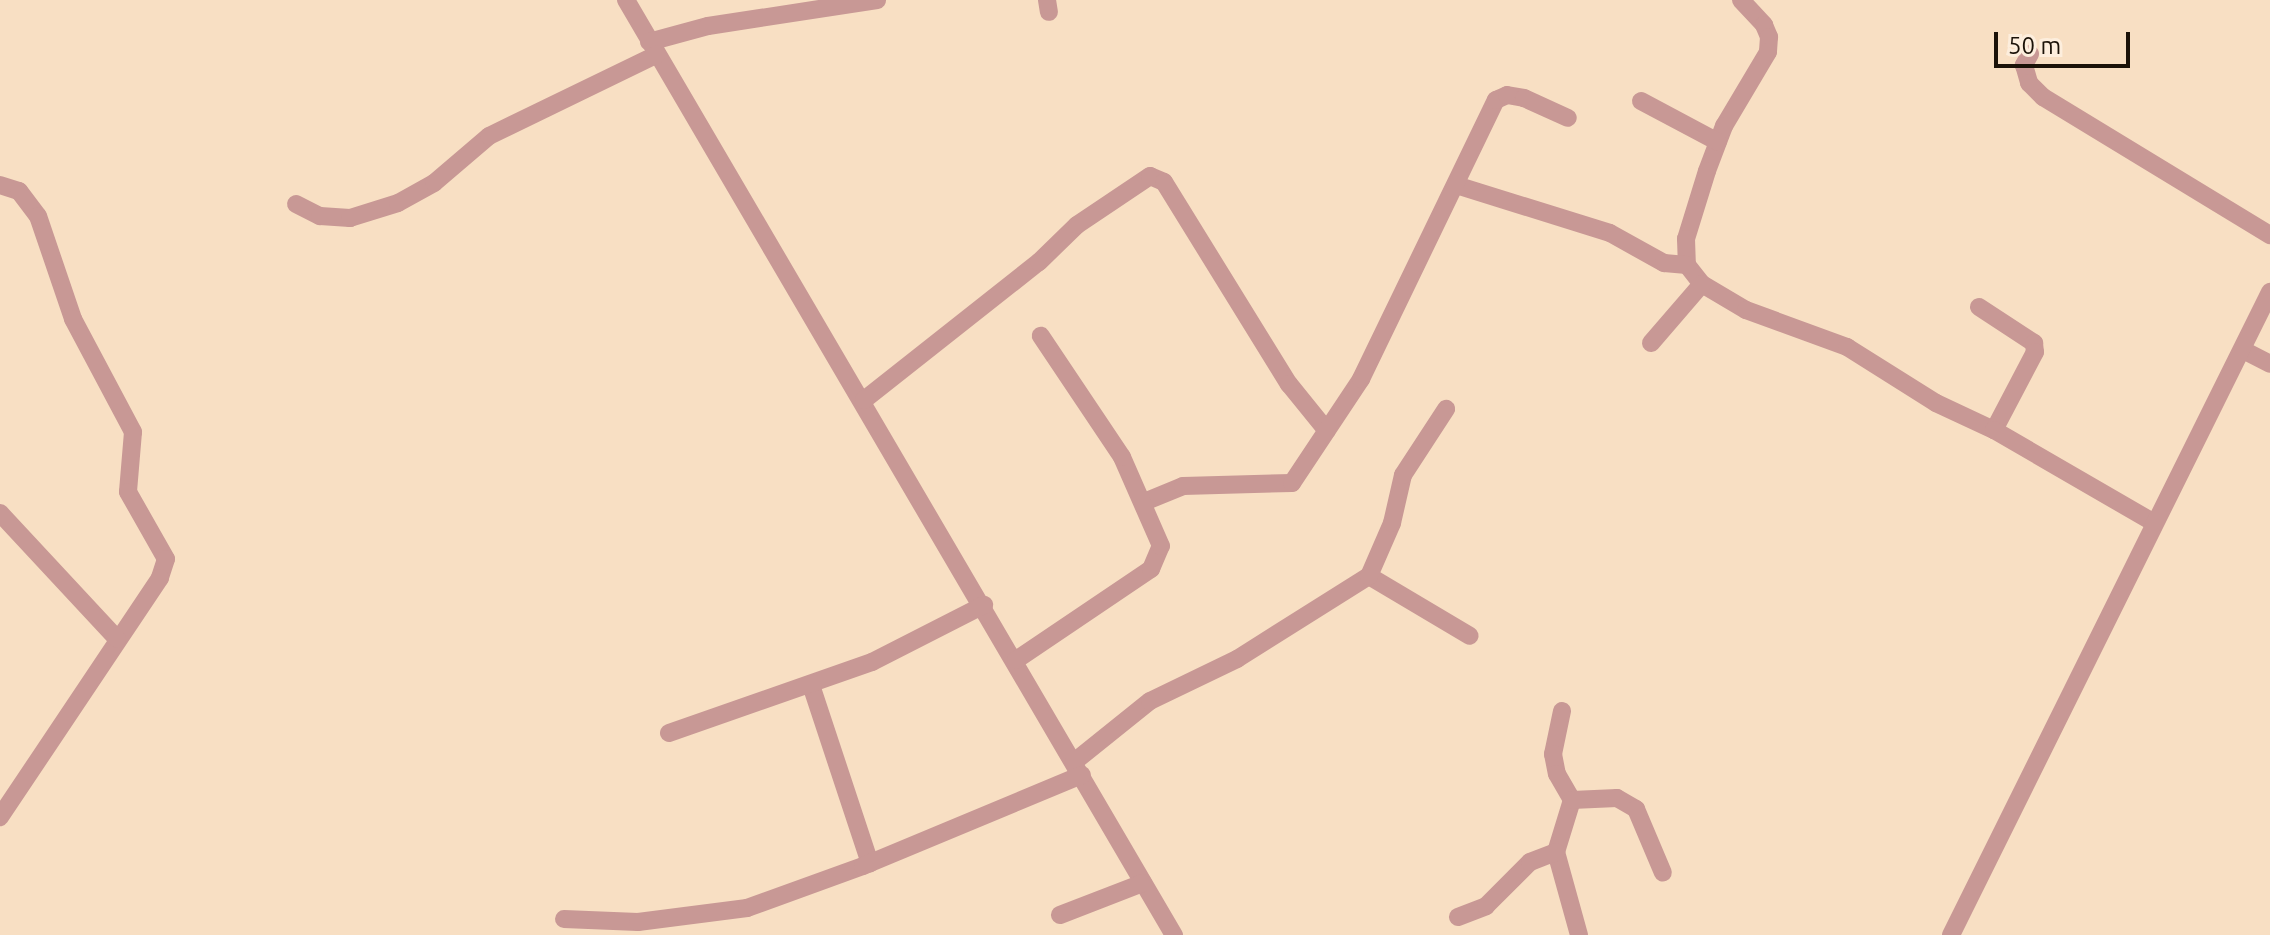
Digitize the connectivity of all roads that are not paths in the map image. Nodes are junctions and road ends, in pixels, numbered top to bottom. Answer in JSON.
{"nodes":[{"id":1,"x":626,"y":0,"type":"edge"},
{"id":2,"x":877,"y":0,"type":"edge"},
{"id":3,"x":1741,"y":0,"type":"edge"},
{"id":4,"x":653,"y":49,"type":"junction"},
{"id":5,"x":2030,"y":54,"type":"dead end"},
{"id":6,"x":1641,"y":101,"type":"dead end"},
{"id":7,"x":1568,"y":118,"type":"dead end"},
{"id":8,"x":1718,"y":142,"type":"junction"},
{"id":9,"x":0,"y":185,"type":"edge"},
{"id":10,"x":1456,"y":185,"type":"junction"},
{"id":11,"x":296,"y":204,"type":"dead end"},
{"id":12,"x":2270,"y":235,"type":"edge"},
{"id":13,"x":1687,"y":265,"type":"junction"},
{"id":14,"x":1702,"y":284,"type":"junction"},
{"id":15,"x":2270,"y":292,"type":"edge"},
{"id":16,"x":1979,"y":307,"type":"dead end"},
{"id":17,"x":1041,"y":336,"type":"dead end"},
{"id":18,"x":1651,"y":343,"type":"dead end"},
{"id":19,"x":2245,"y":351,"type":"junction"},
{"id":20,"x":2270,"y":364,"type":"edge"},
{"id":21,"x":864,"y":400,"type":"junction"},
{"id":22,"x":1446,"y":409,"type":"dead end"},
{"id":23,"x":1994,"y":430,"type":"junction"},
{"id":24,"x":1327,"y":431,"type":"junction"},
{"id":25,"x":1144,"y":502,"type":"junction"},
{"id":26,"x":0,"y":513,"type":"edge"},
{"id":27,"x":2153,"y":522,"type":"junction"},
{"id":28,"x":1369,"y":576,"type":"junction"},
{"id":29,"x":984,"y":605,"type":"junction"},
{"id":30,"x":1470,"y":636,"type":"dead end"},
{"id":31,"x":117,"y":639,"type":"junction"},
{"id":32,"x":1016,"y":660,"type":"junction"},
{"id":33,"x":811,"y":685,"type":"junction"},
{"id":34,"x":1562,"y":711,"type":"dead end"},
{"id":35,"x":669,"y":733,"type":"dead end"},
{"id":36,"x":1078,"y":769,"type":"junction"},
{"id":37,"x":1572,"y":800,"type":"junction"},
{"id":38,"x":0,"y":817,"type":"edge"},
{"id":39,"x":1556,"y":852,"type":"junction"},
{"id":40,"x":870,"y":863,"type":"junction"},
{"id":41,"x":1663,"y":873,"type":"dead end"},
{"id":42,"x":1143,"y":883,"type":"junction"},
{"id":43,"x":1060,"y":915,"type":"dead end"},
{"id":44,"x":1458,"y":917,"type":"dead end"},
{"id":45,"x":564,"y":919,"type":"dead end"},
{"id":46,"x":1174,"y":935,"type":"edge"},
{"id":47,"x":1579,"y":935,"type":"edge"},
{"id":48,"x":1951,"y":935,"type":"edge"}],
"edges":[{"from":1,"to":4,"type":"street"},
{"from":2,"to":4,"type":"street"},
{"from":3,"to":8,"type":"street"},
{"from":4,"to":11,"type":"street"},
{"from":4,"to":21,"type":"street"},
{"from":5,"to":12,"type":"street"},
{"from":6,"to":8,"type":"street"},
{"from":7,"to":10,"type":"street"},
{"from":8,"to":13,"type":"street"},
{"from":9,"to":31,"type":"street"},
{"from":10,"to":13,"type":"street"},
{"from":10,"to":24,"type":"street"},
{"from":13,"to":14,"type":"street"},
{"from":14,"to":18,"type":"street"},
{"from":14,"to":23,"type":"street"},
{"from":15,"to":19,"type":"street"},
{"from":16,"to":23,"type":"street"},
{"from":17,"to":25,"type":"street"},
{"from":19,"to":20,"type":"street"},
{"from":19,"to":27,"type":"street"},
{"from":21,"to":24,"type":"street"},
{"from":21,"to":29,"type":"street"},
{"from":22,"to":28,"type":"street"},
{"from":23,"to":27,"type":"street"},
{"from":24,"to":25,"type":"street"},
{"from":25,"to":32,"type":"street"},
{"from":26,"to":31,"type":"street"},
{"from":27,"to":48,"type":"street"},
{"from":28,"to":30,"type":"street"},
{"from":28,"to":36,"type":"street"},
{"from":29,"to":32,"type":"street"},
{"from":29,"to":33,"type":"street"},
{"from":31,"to":38,"type":"street"},
{"from":32,"to":36,"type":"street"},
{"from":33,"to":35,"type":"street"},
{"from":33,"to":40,"type":"street"},
{"from":34,"to":37,"type":"street"},
{"from":36,"to":40,"type":"street"},
{"from":36,"to":42,"type":"street"},
{"from":37,"to":39,"type":"street"},
{"from":37,"to":41,"type":"street"},
{"from":39,"to":44,"type":"street"},
{"from":39,"to":47,"type":"street"},
{"from":40,"to":45,"type":"street"},
{"from":42,"to":43,"type":"street"},
{"from":42,"to":46,"type":"street"}]}
